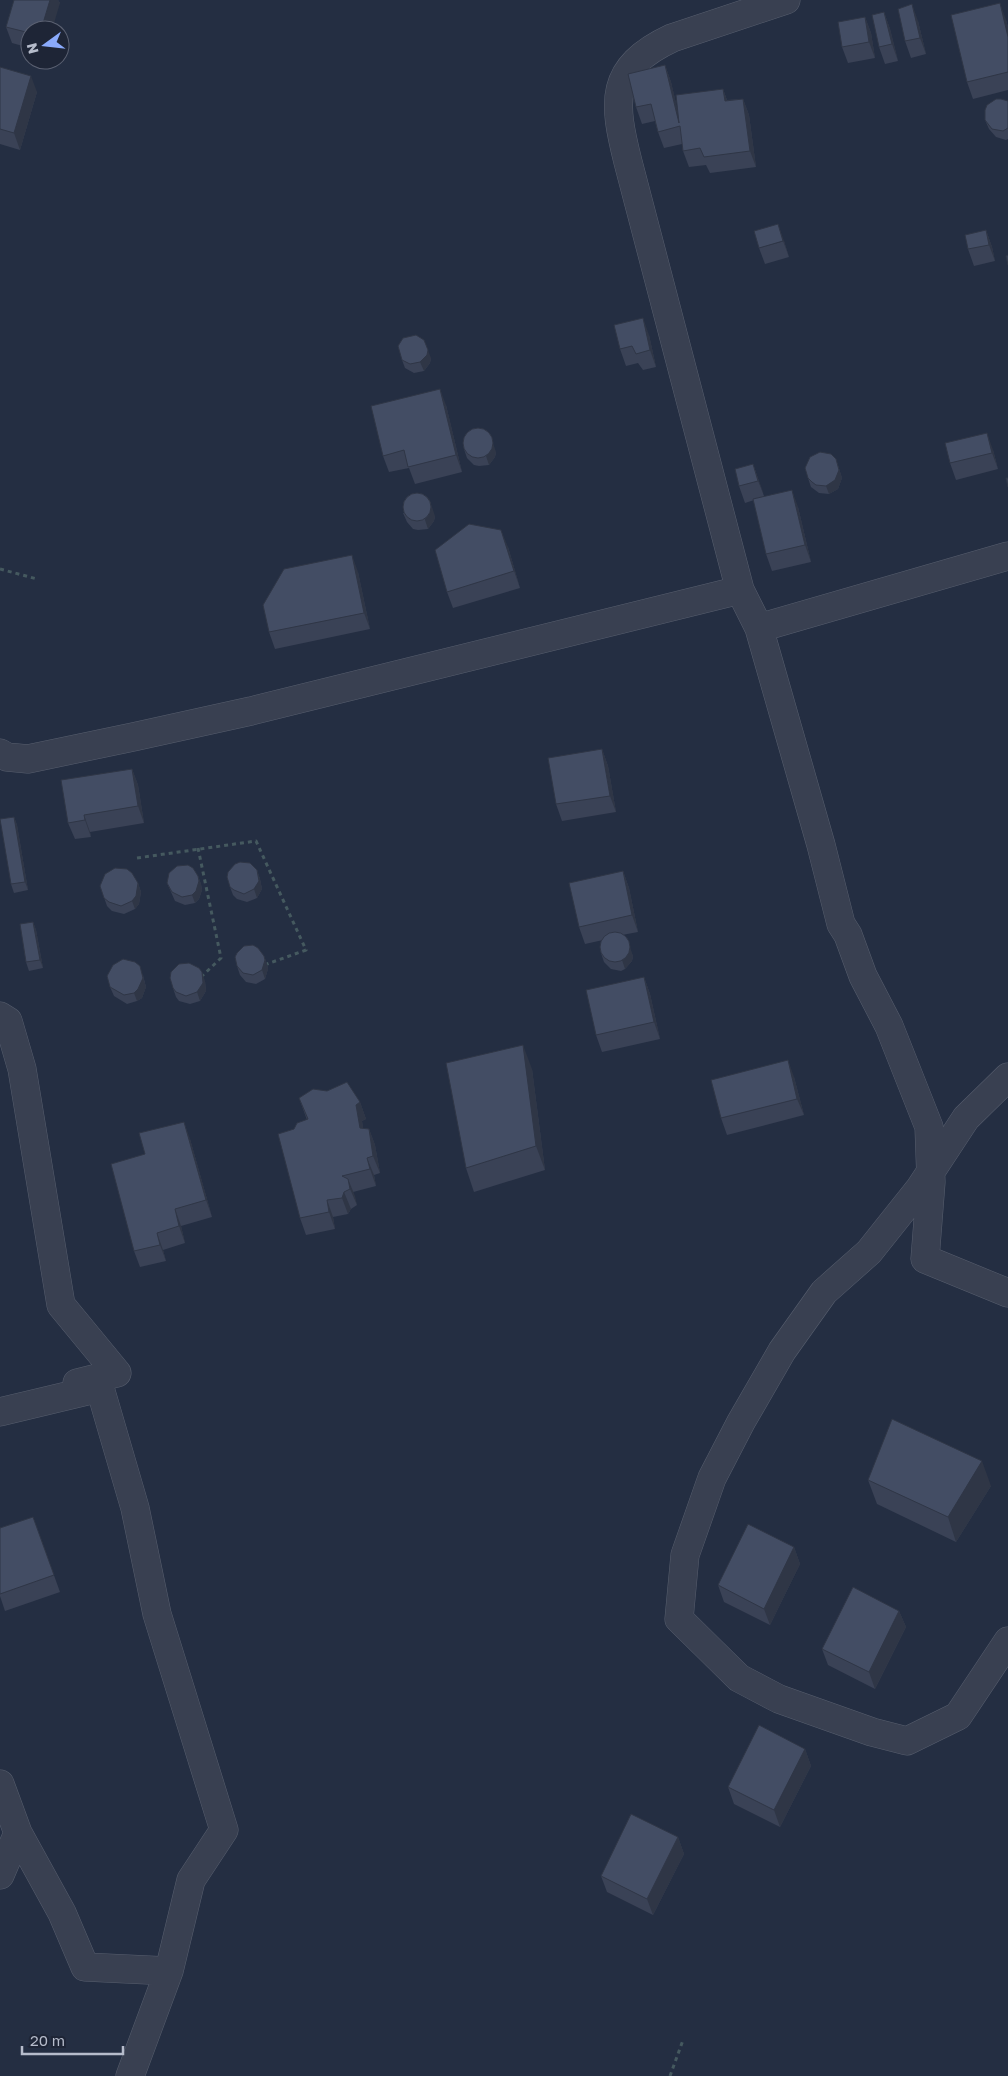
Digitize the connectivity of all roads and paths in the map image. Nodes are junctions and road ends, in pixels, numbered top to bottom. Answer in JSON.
{"nodes":[{"id":1,"x":786,"y":0,"type":"edge"},
{"id":2,"x":1008,"y":556,"type":"edge"},
{"id":3,"x":0,"y":569,"type":"edge"},
{"id":4,"x":36,"y":580,"type":"dead end"},
{"id":5,"x":740,"y":590,"type":"junction"},
{"id":6,"x":759,"y":628,"type":"junction"},
{"id":7,"x":0,"y":753,"type":"edge"},
{"id":8,"x":198,"y":848,"type":"junction"},
{"id":9,"x":137,"y":858,"type":"dead end"},
{"id":10,"x":267,"y":964,"type":"edge"},
{"id":11,"x":202,"y":976,"type":"edge"},
{"id":12,"x":0,"y":1016,"type":"edge"},
{"id":13,"x":1008,"y":1077,"type":"edge"},
{"id":14,"x":931,"y":1171,"type":"junction"},
{"id":15,"x":1008,"y":1293,"type":"edge"},
{"id":16,"x":0,"y":1401,"type":"edge"},
{"id":17,"x":0,"y":1412,"type":"edge"},
{"id":18,"x":1008,"y":1641,"type":"edge"},
{"id":19,"x":0,"y":1784,"type":"edge"},
{"id":20,"x":18,"y":1833,"type":"junction"},
{"id":21,"x":0,"y":1875,"type":"edge"},
{"id":22,"x":169,"y":1971,"type":"junction"},
{"id":23,"x":683,"y":2040,"type":"dead end"},
{"id":24,"x":130,"y":2076,"type":"edge"},
{"id":25,"x":670,"y":2076,"type":"edge"}],
"edges":[{"from":1,"to":5,"type":"street"},
{"from":2,"to":6,"type":"street"},
{"from":3,"to":4,"type":"path"},
{"from":5,"to":6,"type":"street"},
{"from":5,"to":7,"type":"street"},
{"from":6,"to":14,"type":"street"},
{"from":8,"to":9,"type":"path"},
{"from":8,"to":10,"type":"path"},
{"from":8,"to":11,"type":"path"},
{"from":12,"to":16,"type":"street"},
{"from":13,"to":14,"type":"street"},
{"from":14,"to":15,"type":"street"},
{"from":14,"to":18,"type":"street"},
{"from":17,"to":22,"type":"street"},
{"from":19,"to":20,"type":"street"},
{"from":20,"to":21,"type":"street"},
{"from":20,"to":22,"type":"street"},
{"from":22,"to":24,"type":"street"},
{"from":23,"to":25,"type":"path"}]}
